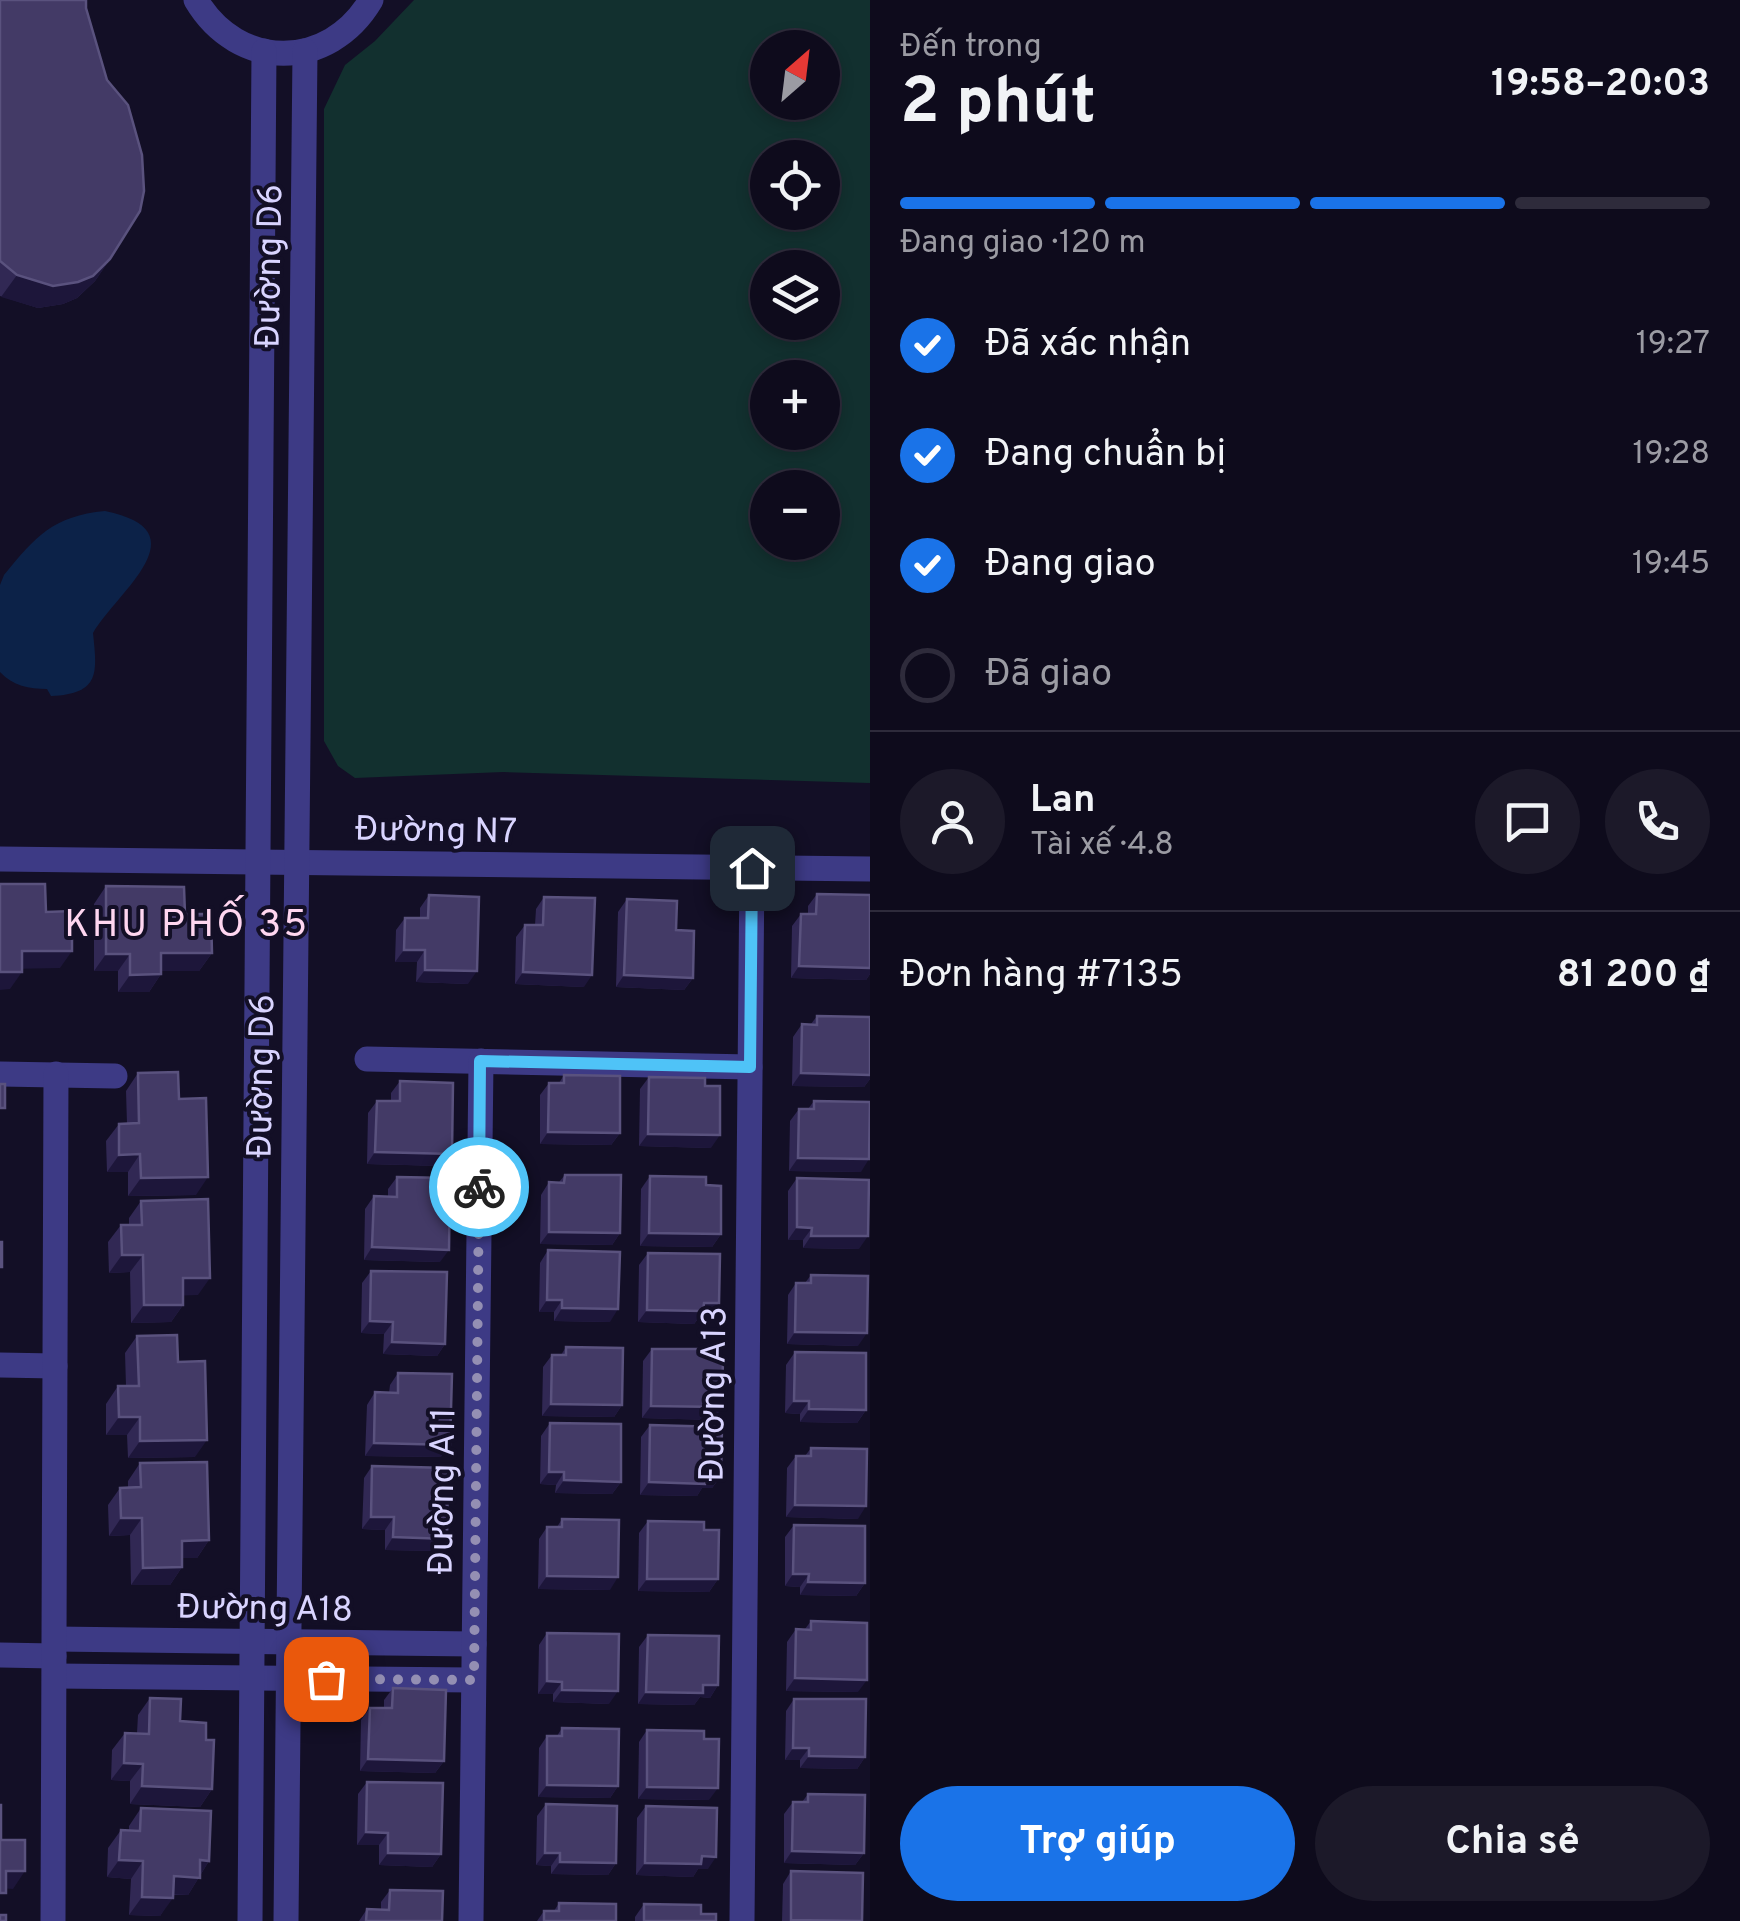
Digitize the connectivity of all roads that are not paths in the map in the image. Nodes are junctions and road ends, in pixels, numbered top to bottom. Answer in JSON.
{"nodes":[{"id":1,"x":196,"y":0,"type":"edge"},
{"id":2,"x":371,"y":0,"type":"edge"},
{"id":3,"x":264,"y":51,"type":"junction"},
{"id":4,"x":305,"y":51,"type":"junction"},
{"id":5,"x":0,"y":859,"type":"edge"},
{"id":6,"x":258,"y":862,"type":"junction"},
{"id":7,"x":297,"y":862,"type":"junction"},
{"id":8,"x":752,"y":868,"type":"junction"},
{"id":9,"x":870,"y":870,"type":"edge"},
{"id":10,"x":367,"y":1059,"type":"dead end"},
{"id":11,"x":480,"y":1061,"type":"junction"},
{"id":12,"x":750,"y":1067,"type":"junction"},
{"id":13,"x":0,"y":1074,"type":"edge"},
{"id":14,"x":56,"y":1074,"type":"junction"},
{"id":15,"x":114,"y":1076,"type":"dead end"},
{"id":16,"x":0,"y":1365,"type":"edge"},
{"id":17,"x":56,"y":1366,"type":"junction"},
{"id":18,"x":253,"y":1642,"type":"junction"},
{"id":19,"x":289,"y":1642,"type":"junction"},
{"id":20,"x":474,"y":1644,"type":"junction"},
{"id":21,"x":0,"y":1655,"type":"edge"},
{"id":22,"x":55,"y":1657,"type":"junction"},
{"id":23,"x":252,"y":1678,"type":"junction"},
{"id":24,"x":288,"y":1678,"type":"junction"},
{"id":25,"x":474,"y":1680,"type":"junction"},
{"id":26,"x":53,"y":1921,"type":"edge"},
{"id":27,"x":250,"y":1921,"type":"edge"},
{"id":28,"x":286,"y":1921,"type":"edge"},
{"id":29,"x":471,"y":1921,"type":"edge"},
{"id":30,"x":742,"y":1921,"type":"edge"}],
"edges":[{"from":1,"to":3,"type":"street"},
{"from":2,"to":4,"type":"street"},
{"from":3,"to":4,"type":"street"},
{"from":3,"to":6,"type":"street","name":"Đường D6"},
{"from":4,"to":7,"type":"street","name":"Đường D6"},
{"from":5,"to":6,"type":"street","name":"Đường N7"},
{"from":6,"to":7,"type":"street","name":"Đường N7"},
{"from":6,"to":18,"type":"street","name":"Đường D6"},
{"from":7,"to":8,"type":"street","name":"Đường N7"},
{"from":7,"to":19,"type":"street","name":"Đường D6"},
{"from":8,"to":9,"type":"street","name":"Đường N7"},
{"from":8,"to":12,"type":"street","name":"Đường A13"},
{"from":10,"to":11,"type":"street"},
{"from":11,"to":12,"type":"street"},
{"from":11,"to":20,"type":"street","name":"Đường A11"},
{"from":12,"to":30,"type":"street","name":"Đường A13"},
{"from":13,"to":14,"type":"street"},
{"from":14,"to":15,"type":"street"},
{"from":14,"to":17,"type":"street"},
{"from":16,"to":17,"type":"street"},
{"from":17,"to":22,"type":"street"},
{"from":18,"to":19,"type":"street","name":"Đường A18"},
{"from":18,"to":22,"type":"street","name":"Đường A18"},
{"from":18,"to":23,"type":"street","name":"Đường D6"},
{"from":19,"to":20,"type":"street","name":"Đường A18"},
{"from":19,"to":24,"type":"street","name":"Đường D6"},
{"from":20,"to":25,"type":"street","name":"Đường A11"},
{"from":21,"to":22,"type":"street","name":"Đường A18"},
{"from":22,"to":23,"type":"street","name":"Đường A18"},
{"from":22,"to":26,"type":"street"},
{"from":23,"to":24,"type":"street","name":"Đường A18"},
{"from":23,"to":27,"type":"street","name":"Đường D6"},
{"from":24,"to":25,"type":"street","name":"Đường A18"},
{"from":24,"to":28,"type":"street","name":"Đường D6"},
{"from":25,"to":29,"type":"street","name":"Đường A11"}]}
